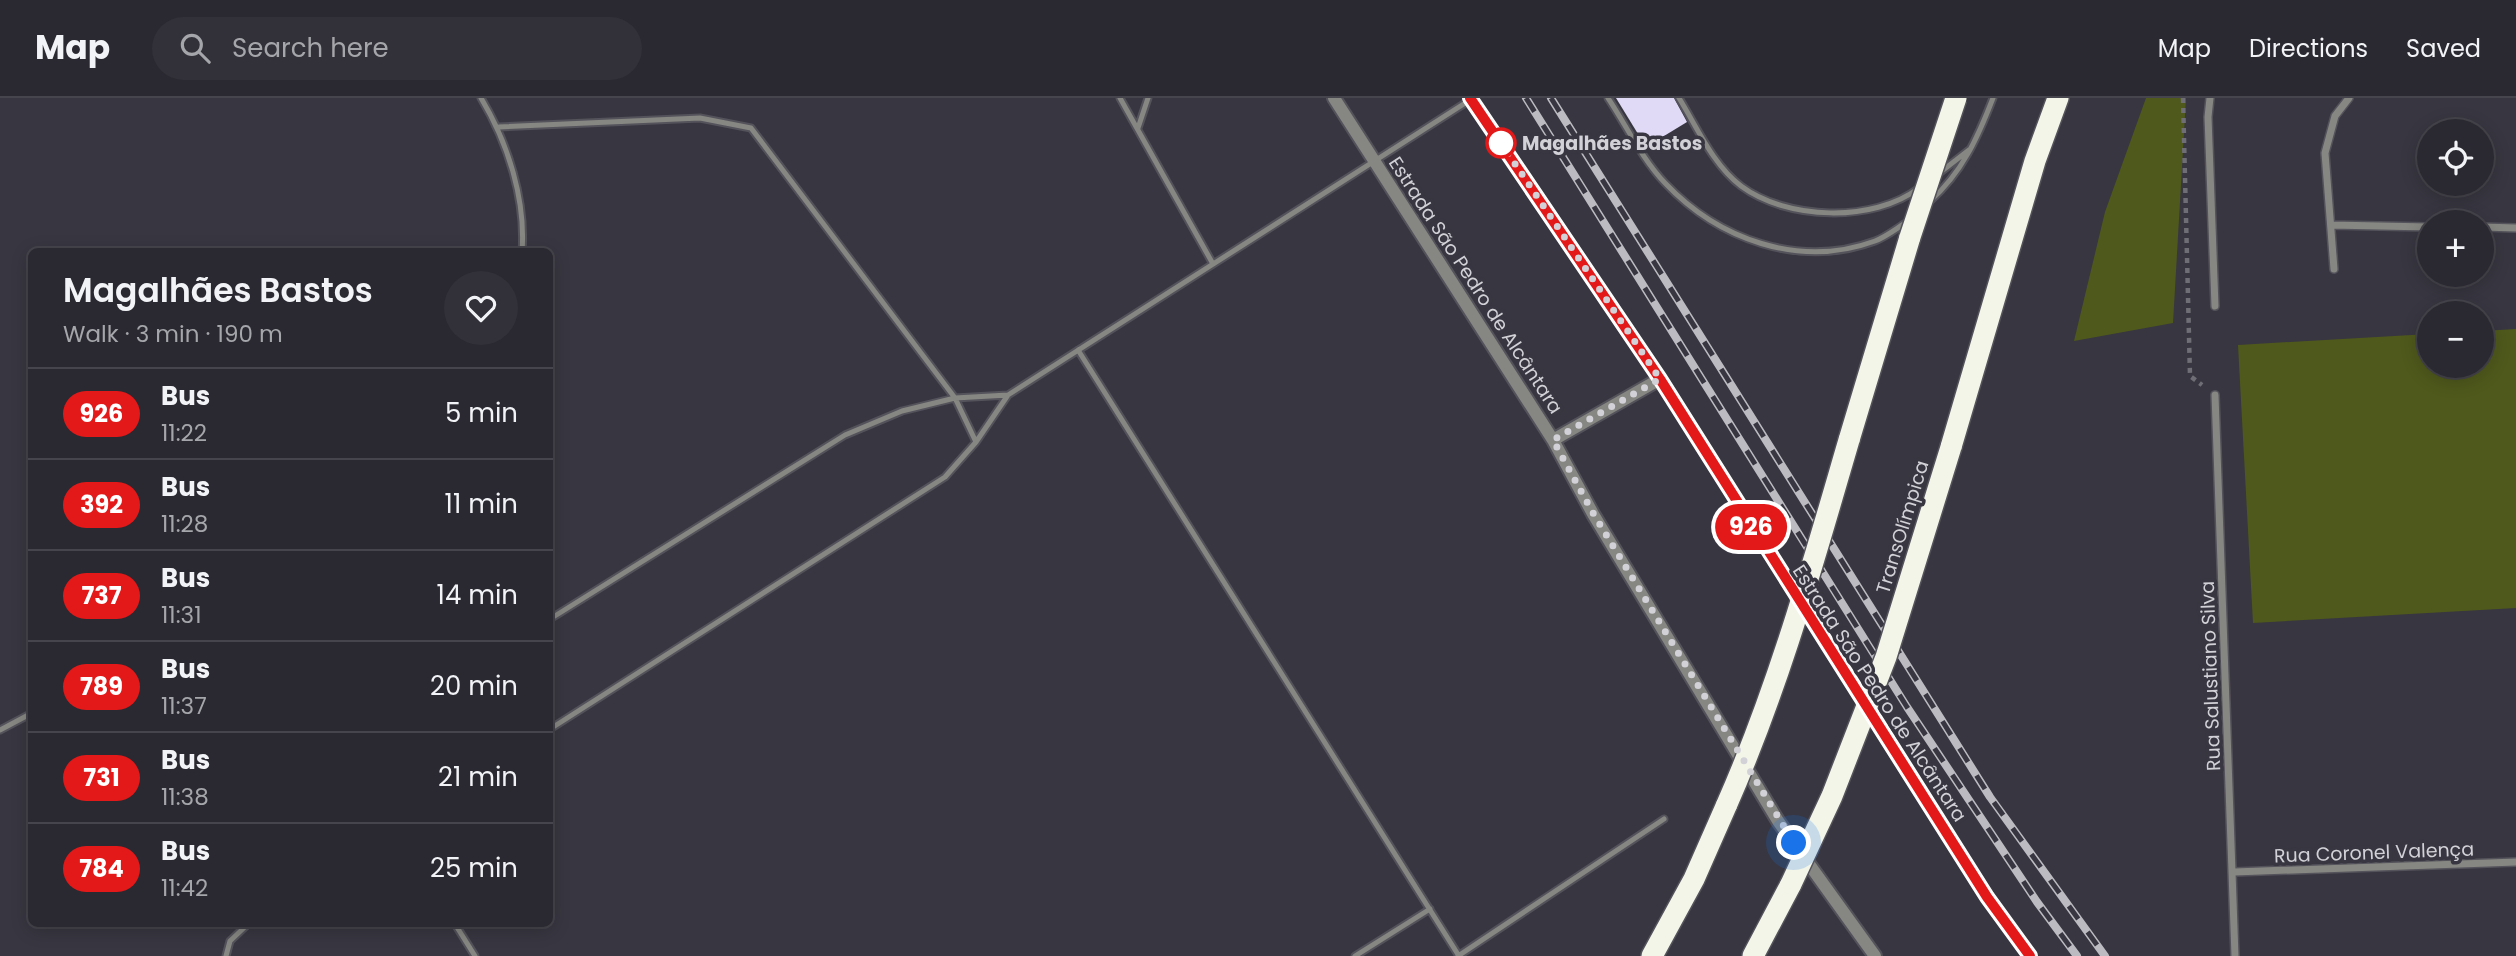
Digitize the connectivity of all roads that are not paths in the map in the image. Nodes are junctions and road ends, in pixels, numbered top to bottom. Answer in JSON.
{"nodes":[{"id":1,"x":481,"y":98,"type":"edge"},
{"id":2,"x":1119,"y":98,"type":"edge"},
{"id":3,"x":1148,"y":98,"type":"edge"},
{"id":4,"x":1334,"y":98,"type":"edge"},
{"id":5,"x":1608,"y":98,"type":"edge"},
{"id":6,"x":1679,"y":98,"type":"edge"},
{"id":7,"x":1956,"y":98,"type":"edge"},
{"id":8,"x":1993,"y":98,"type":"edge"},
{"id":9,"x":2058,"y":98,"type":"edge"},
{"id":10,"x":2210,"y":98,"type":"edge"},
{"id":11,"x":2349,"y":98,"type":"edge"},
{"id":12,"x":1471,"y":99,"type":"edge"},
{"id":13,"x":499,"y":127,"type":"junction"},
{"id":14,"x":1138,"y":128,"type":"junction"},
{"id":15,"x":1975,"y":146,"type":"junction"},
{"id":16,"x":1374,"y":161,"type":"junction"},
{"id":17,"x":2331,"y":225,"type":"junction"},
{"id":18,"x":2417,"y":227,"type":"edge"},
{"id":19,"x":2494,"y":227,"type":"edge"},
{"id":20,"x":2516,"y":228,"type":"edge"},
{"id":21,"x":522,"y":248,"type":"edge"},
{"id":22,"x":1213,"y":264,"type":"junction"},
{"id":23,"x":2334,"y":270,"type":"dead end"},
{"id":24,"x":2215,"y":306,"type":"dead end"},
{"id":25,"x":1078,"y":350,"type":"junction"},
{"id":26,"x":1660,"y":379,"type":"junction"},
{"id":27,"x":1008,"y":395,"type":"junction"},
{"id":28,"x":2215,"y":395,"type":"road end"},
{"id":29,"x":955,"y":398,"type":"junction"},
{"id":30,"x":1553,"y":440,"type":"junction"},
{"id":31,"x":976,"y":442,"type":"junction"},
{"id":32,"x":553,"y":617,"type":"edge"},
{"id":33,"x":28,"y":715,"type":"edge"},
{"id":34,"x":553,"y":727,"type":"edge"},
{"id":35,"x":0,"y":730,"type":"edge"},
{"id":36,"x":1664,"y":819,"type":"dead end"},
{"id":37,"x":2516,"y":862,"type":"edge"},
{"id":38,"x":2234,"y":872,"type":"junction"},
{"id":39,"x":1430,"y":909,"type":"junction"},
{"id":40,"x":245,"y":927,"type":"edge"},
{"id":41,"x":457,"y":927,"type":"edge"},
{"id":42,"x":226,"y":956,"type":"edge"},
{"id":43,"x":475,"y":956,"type":"edge"},
{"id":44,"x":1355,"y":956,"type":"edge"},
{"id":45,"x":1458,"y":956,"type":"edge"},
{"id":46,"x":1652,"y":956,"type":"edge"},
{"id":47,"x":1754,"y":956,"type":"edge"},
{"id":48,"x":1875,"y":956,"type":"edge"},
{"id":49,"x":2030,"y":956,"type":"edge"},
{"id":50,"x":2235,"y":956,"type":"edge"}],
"edges":[{"from":1,"to":13,"type":"lane"},
{"from":2,"to":14,"type":"lane"},
{"from":3,"to":14,"type":"lane"},
{"from":4,"to":16,"type":"street","name":"Estrada São Pedro de Alcântara"},
{"from":5,"to":15,"type":"lane"},
{"from":6,"to":15,"type":"lane"},
{"from":7,"to":46,"type":"highway","bridge":true},
{"from":8,"to":15,"type":"lane"},
{"from":9,"to":47,"type":"highway","name":"TransOlímpica","bridge":true},
{"from":10,"to":24,"type":"street"},
{"from":11,"to":17,"type":"street"},
{"from":12,"to":16,"type":"lane"},
{"from":12,"to":26,"type":"street","name":"Estrada São Pedro de Alcântara"},
{"from":13,"to":21,"type":"lane"},
{"from":13,"to":29,"type":"lane"},
{"from":14,"to":22,"type":"lane"},
{"from":16,"to":22,"type":"lane"},
{"from":16,"to":30,"type":"street","name":"Estrada São Pedro de Alcântara"},
{"from":17,"to":18,"type":"street"},
{"from":17,"to":23,"type":"street"},
{"from":19,"to":20,"type":"street"},
{"from":22,"to":25,"type":"lane"},
{"from":25,"to":27,"type":"lane"},
{"from":25,"to":39,"type":"lane"},
{"from":26,"to":30,"type":"street"},
{"from":26,"to":49,"type":"street","name":"Estrada São Pedro de Alcântara"},
{"from":27,"to":29,"type":"lane"},
{"from":27,"to":31,"type":"lane"},
{"from":28,"to":38,"type":"street","name":"Rua Salustiano Silva"},
{"from":29,"to":31,"type":"lane"},
{"from":29,"to":32,"type":"lane"},
{"from":30,"to":48,"type":"street","name":"Estrada São Pedro de Alcântara"},
{"from":31,"to":34,"type":"lane"},
{"from":33,"to":35,"type":"lane"},
{"from":36,"to":45,"type":"lane"},
{"from":37,"to":38,"type":"street","name":"Rua Coronel Valença"},
{"from":38,"to":50,"type":"street","name":"Rua Salustiano Silva"},
{"from":39,"to":44,"type":"lane"},
{"from":39,"to":45,"type":"lane"},
{"from":40,"to":42,"type":"lane"},
{"from":41,"to":43,"type":"lane"}]}
